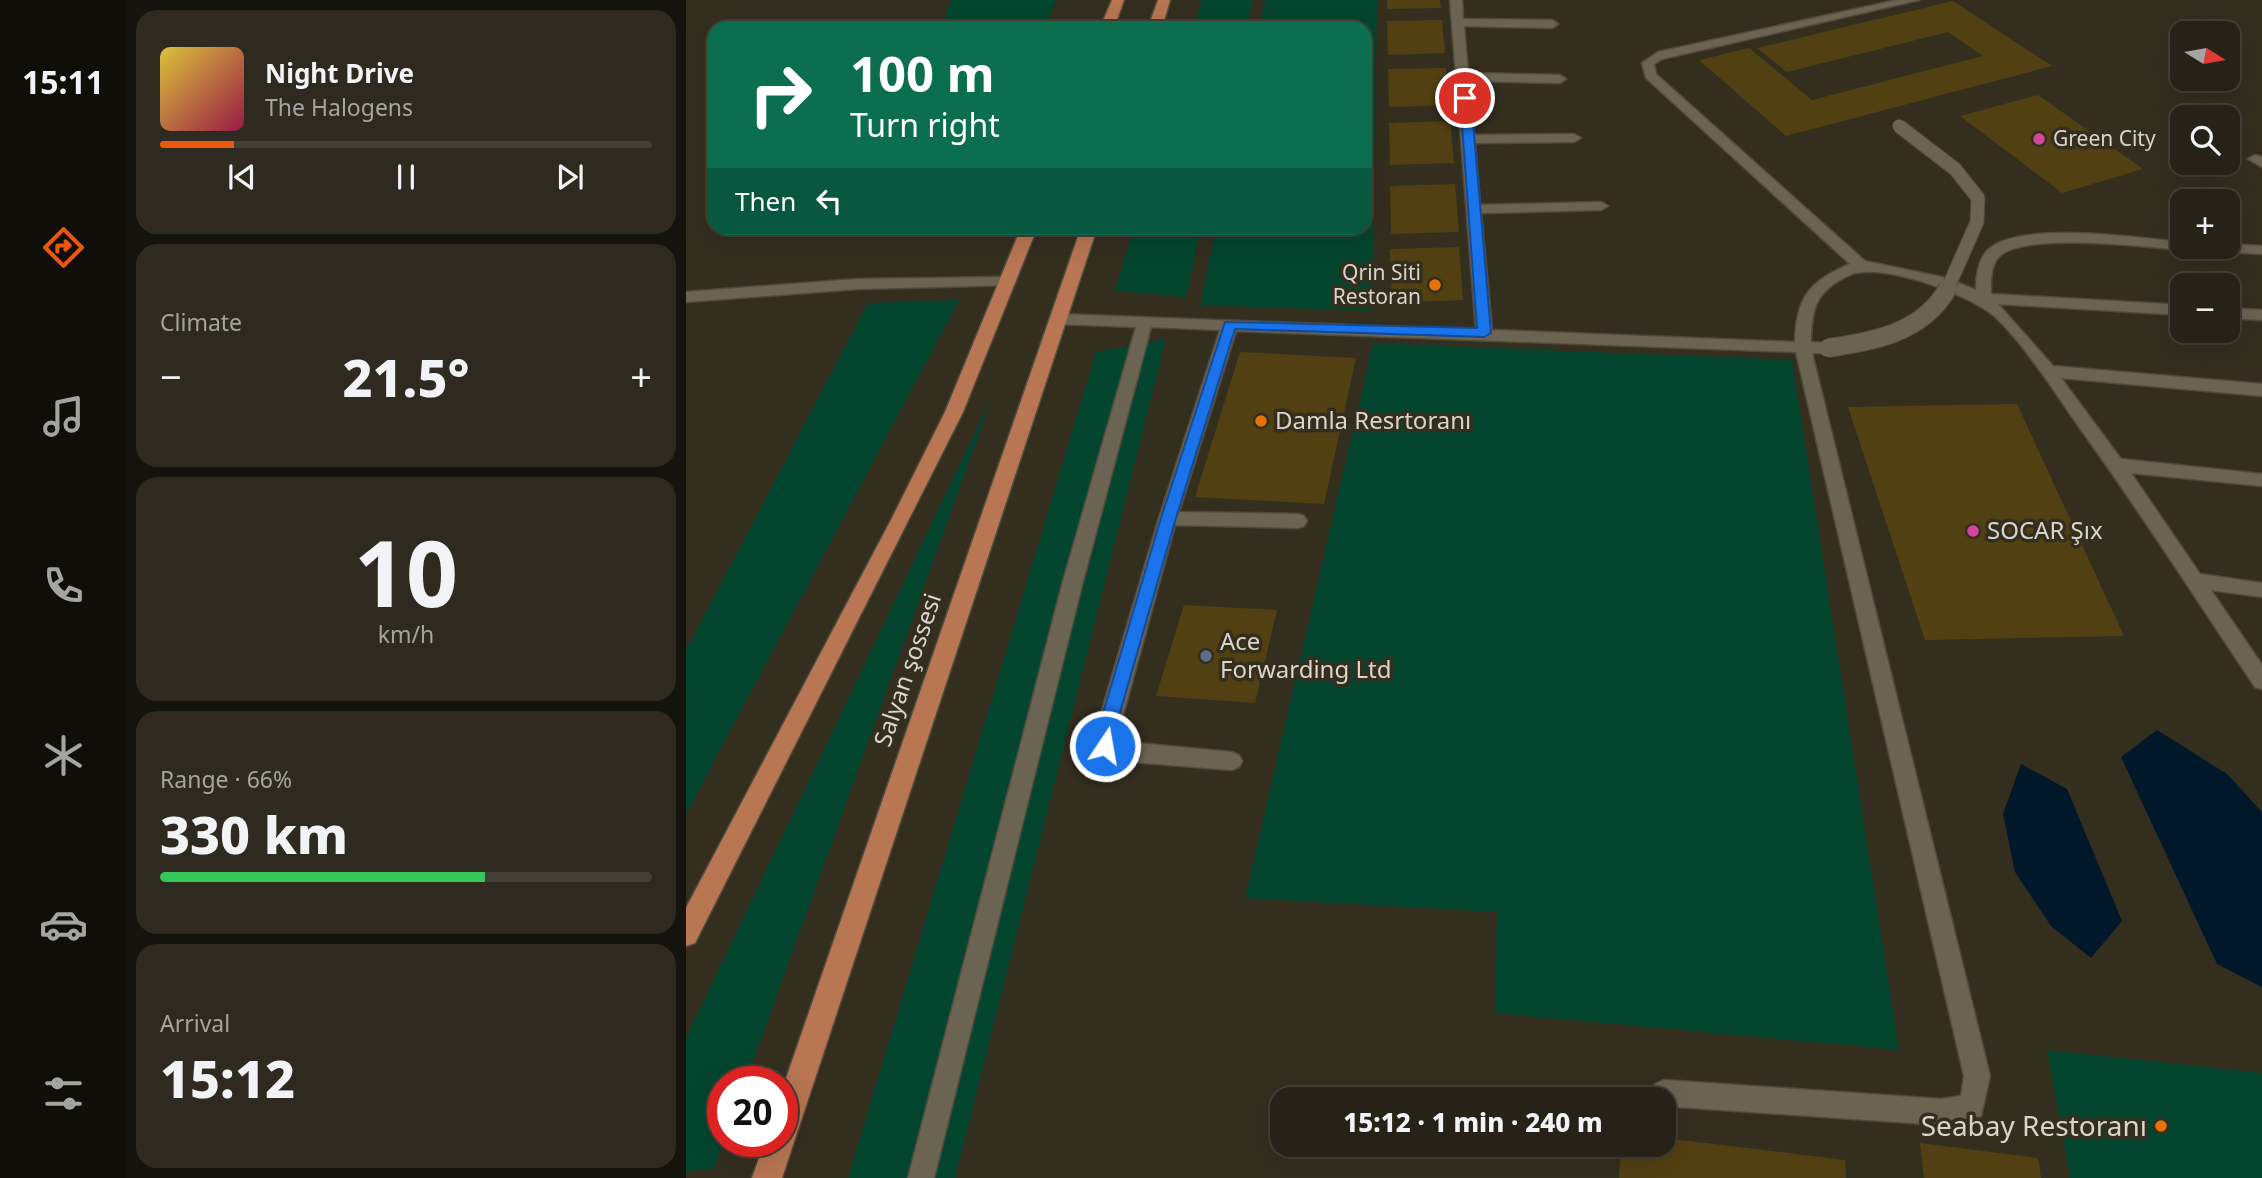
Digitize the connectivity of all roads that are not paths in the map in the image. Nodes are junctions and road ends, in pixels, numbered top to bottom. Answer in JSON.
{"nodes":[{"id":1,"x":1118,"y":0,"type":"edge"},
{"id":2,"x":1164,"y":0,"type":"edge"},
{"id":3,"x":1456,"y":0,"type":"edge"},
{"id":4,"x":1913,"y":0,"type":"edge"},
{"id":5,"x":1110,"y":21,"type":"edge"},
{"id":6,"x":1157,"y":21,"type":"edge"},
{"id":7,"x":1458,"y":22,"type":"junction"},
{"id":8,"x":1552,"y":24,"type":"dead end"},
{"id":9,"x":1464,"y":77,"type":"junction"},
{"id":10,"x":1560,"y":79,"type":"dead end"},
{"id":11,"x":1899,"y":126,"type":"dead end"},
{"id":12,"x":1574,"y":138,"type":"dead end"},
{"id":13,"x":1469,"y":139,"type":"junction"},
{"id":14,"x":1601,"y":206,"type":"dead end"},
{"id":15,"x":1476,"y":209,"type":"junction"},
{"id":16,"x":1026,"y":235,"type":"edge"},
{"id":17,"x":1087,"y":235,"type":"edge"},
{"id":18,"x":2170,"y":245,"type":"edge"},
{"id":19,"x":2240,"y":249,"type":"edge"},
{"id":20,"x":2262,"y":250,"type":"edge"},
{"id":21,"x":1860,"y":265,"type":"junction"},
{"id":22,"x":1008,"y":282,"type":"junction"},
{"id":23,"x":686,"y":297,"type":"edge"},
{"id":24,"x":1983,"y":299,"type":"junction"},
{"id":25,"x":2170,"y":309,"type":"edge"},
{"id":26,"x":2240,"y":314,"type":"edge"},
{"id":27,"x":2262,"y":315,"type":"edge"},
{"id":28,"x":1059,"y":319,"type":"junction"},
{"id":29,"x":1144,"y":322,"type":"junction"},
{"id":30,"x":1230,"y":324,"type":"junction"},
{"id":31,"x":1484,"y":333,"type":"junction"},
{"id":32,"x":1803,"y":347,"type":"junction"},
{"id":33,"x":2048,"y":371,"type":"junction"},
{"id":34,"x":2262,"y":390,"type":"edge"},
{"id":35,"x":2116,"y":465,"type":"junction"},
{"id":36,"x":2262,"y":480,"type":"edge"},
{"id":37,"x":1168,"y":518,"type":"junction"},
{"id":38,"x":1298,"y":521,"type":"dead end"},
{"id":39,"x":2196,"y":581,"type":"junction"},
{"id":40,"x":2262,"y":590,"type":"edge"},
{"id":41,"x":2262,"y":681,"type":"edge"},
{"id":42,"x":1231,"y":761,"type":"dead end"},
{"id":43,"x":686,"y":934,"type":"edge"},
{"id":44,"x":798,"y":1085,"type":"edge"},
{"id":45,"x":1676,"y":1094,"type":"edge"},
{"id":46,"x":774,"y":1157,"type":"edge"},
{"id":47,"x":767,"y":1178,"type":"edge"},
{"id":48,"x":921,"y":1178,"type":"edge"}],
"edges":[{"from":1,"to":5,"type":"highway"},
{"from":2,"to":6,"type":"highway"},
{"from":3,"to":7,"type":"lane"},
{"from":4,"to":21,"type":"lane"},
{"from":7,"to":8,"type":"lane"},
{"from":7,"to":9,"type":"lane"},
{"from":9,"to":10,"type":"lane"},
{"from":9,"to":13,"type":"lane"},
{"from":11,"to":32,"type":"lane","bridge":true},
{"from":12,"to":13,"type":"lane"},
{"from":13,"to":15,"type":"lane"},
{"from":14,"to":15,"type":"lane"},
{"from":15,"to":31,"type":"lane"},
{"from":16,"to":22,"type":"highway"},
{"from":17,"to":28,"type":"highway","name":"Salyan şossesi"},
{"from":18,"to":24,"type":"lane"},
{"from":19,"to":20,"type":"lane"},
{"from":21,"to":24,"type":"lane"},
{"from":21,"to":32,"type":"lane"},
{"from":22,"to":23,"type":"lane"},
{"from":22,"to":43,"type":"highway"},
{"from":24,"to":25,"type":"lane"},
{"from":24,"to":33,"type":"lane"},
{"from":26,"to":27,"type":"lane"},
{"from":28,"to":29,"type":"lane"},
{"from":28,"to":44,"type":"highway","name":"Salyan şossesi"},
{"from":29,"to":30,"type":"lane"},
{"from":29,"to":48,"type":"lane"},
{"from":30,"to":31,"type":"lane"},
{"from":30,"to":37,"type":"lane"},
{"from":31,"to":32,"type":"lane"},
{"from":32,"to":45,"type":"lane"},
{"from":33,"to":34,"type":"lane"},
{"from":33,"to":35,"type":"lane"},
{"from":35,"to":36,"type":"lane"},
{"from":35,"to":39,"type":"lane"},
{"from":37,"to":38,"type":"lane"},
{"from":37,"to":42,"type":"lane"},
{"from":39,"to":40,"type":"lane"},
{"from":39,"to":41,"type":"lane"},
{"from":46,"to":47,"type":"highway"}]}
